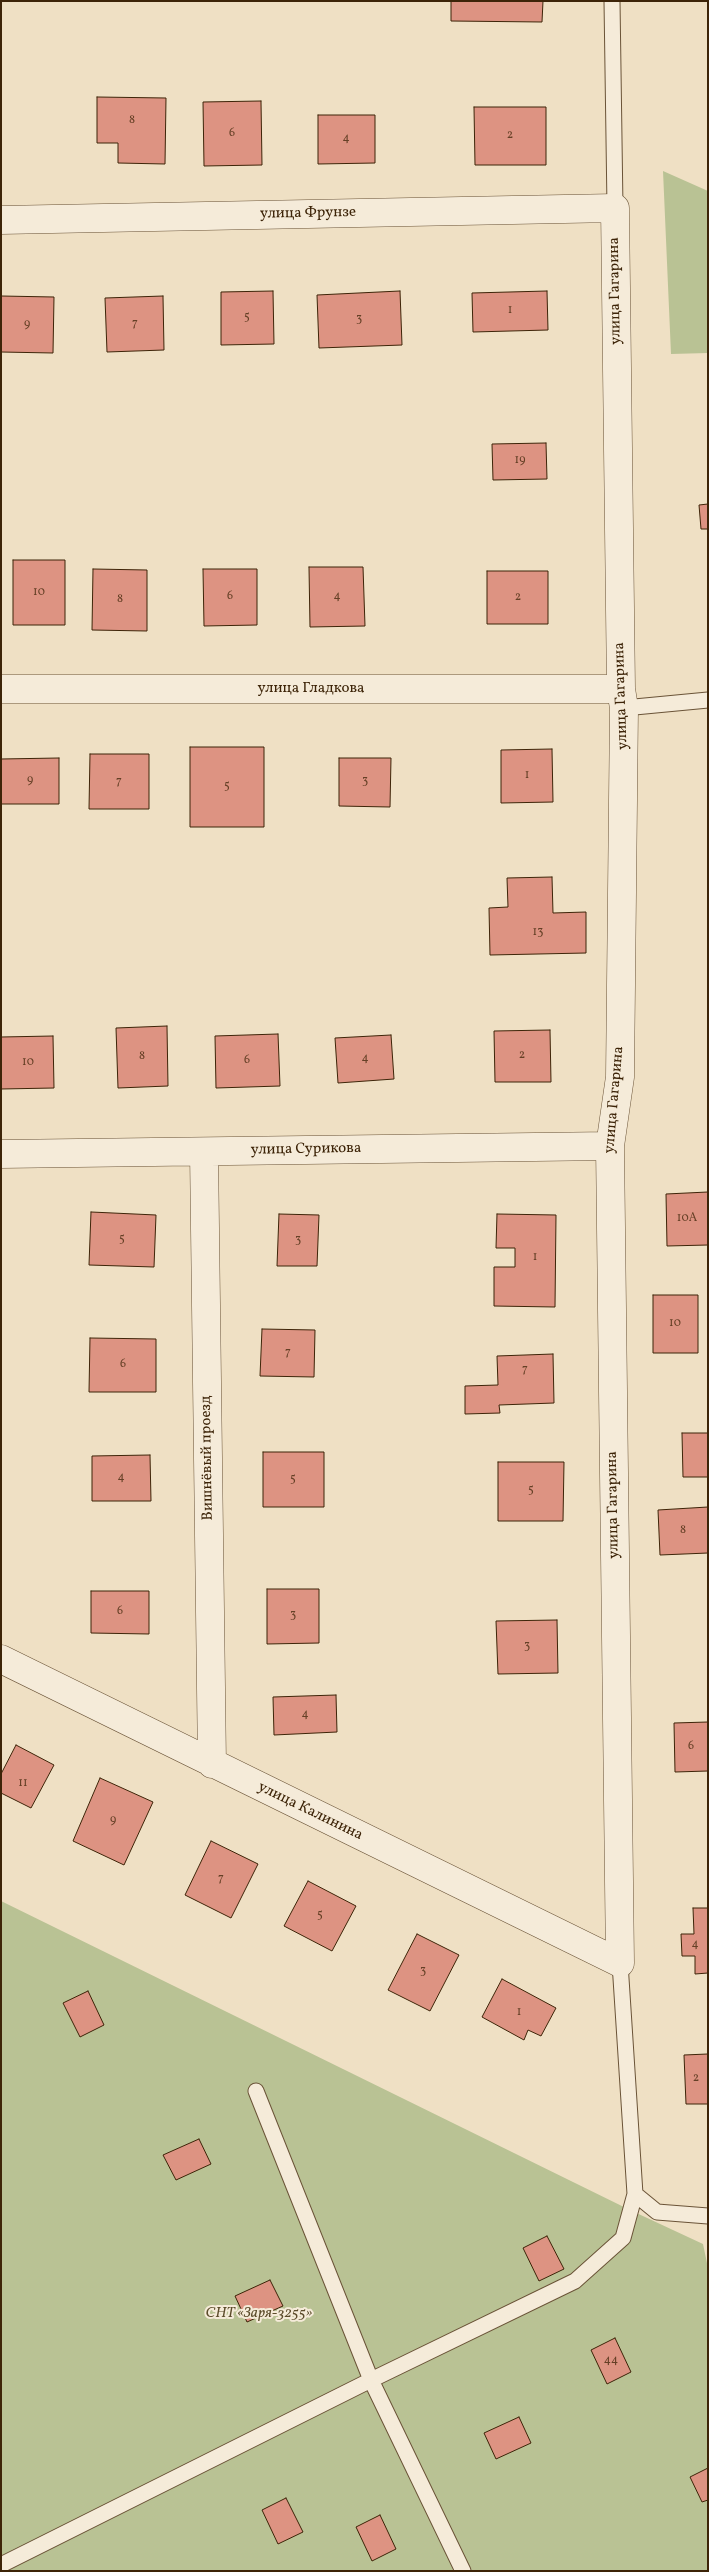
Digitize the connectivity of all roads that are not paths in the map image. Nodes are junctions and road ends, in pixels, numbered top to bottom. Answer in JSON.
{"nodes":[{"id":1,"x":612,"y":1,"type":"edge"},
{"id":2,"x":615,"y":208,"type":"junction"},
{"id":3,"x":1,"y":220,"type":"edge"},
{"id":4,"x":1,"y":689,"type":"edge"},
{"id":5,"x":622,"y":699,"type":"junction"},
{"id":6,"x":708,"y":700,"type":"edge"},
{"id":7,"x":610,"y":1146,"type":"junction"},
{"id":8,"x":204,"y":1152,"type":"junction"},
{"id":9,"x":1,"y":1154,"type":"edge"},
{"id":10,"x":1,"y":1659,"type":"edge"},
{"id":11,"x":212,"y":1764,"type":"junction"},
{"id":12,"x":620,"y":1964,"type":"junction"},
{"id":13,"x":256,"y":2091,"type":"dead end"},
{"id":14,"x":635,"y":2194,"type":"junction"},
{"id":15,"x":708,"y":2216,"type":"edge"},
{"id":16,"x":371,"y":2380,"type":"junction"},
{"id":17,"x":1,"y":2565,"type":"edge"},
{"id":18,"x":462,"y":2571,"type":"edge"}],
"edges":[{"from":1,"to":2,"type":"lane"},
{"from":2,"to":3,"type":"street","name":"улица Фрунзе"},
{"from":2,"to":5,"type":"street","name":"улица Гагарина"},
{"from":4,"to":5,"type":"street","name":"улица Гладкова"},
{"from":5,"to":6,"type":"lane"},
{"from":5,"to":7,"type":"street","name":"улица Гагарина"},
{"from":7,"to":8,"type":"street","name":"улица Сурикова"},
{"from":7,"to":12,"type":"street","name":"улица Гагарина"},
{"from":8,"to":9,"type":"street","name":"улица Сурикова"},
{"from":8,"to":11,"type":"street","name":"Вишнёвый проезд"},
{"from":10,"to":11,"type":"street","name":"улица Калинина"},
{"from":11,"to":12,"type":"street","name":"улица Калинина"},
{"from":12,"to":14,"type":"lane"},
{"from":13,"to":16,"type":"lane"},
{"from":14,"to":15,"type":"lane"},
{"from":14,"to":16,"type":"lane"},
{"from":16,"to":17,"type":"lane"},
{"from":16,"to":18,"type":"lane"}]}
